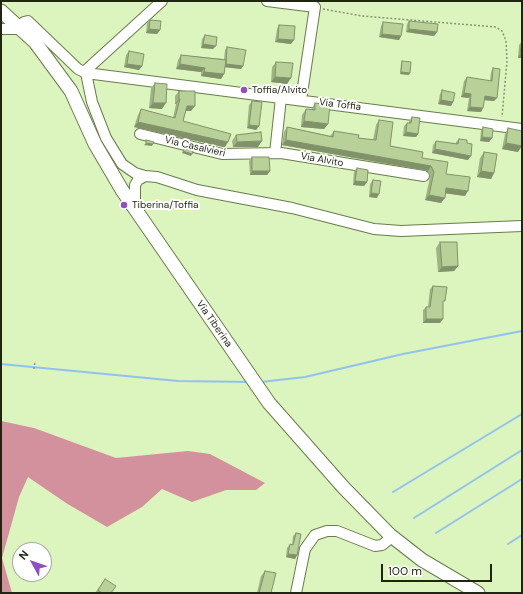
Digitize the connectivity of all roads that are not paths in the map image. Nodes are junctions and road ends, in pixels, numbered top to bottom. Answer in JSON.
{"nodes":[{"id":1,"x":162,"y":1,"type":"edge"},
{"id":2,"x":267,"y":1,"type":"edge"},
{"id":3,"x":1,"y":11,"type":"edge"},
{"id":4,"x":19,"y":27,"type":"junction"},
{"id":5,"x":1,"y":29,"type":"edge"},
{"id":6,"x":85,"y":73,"type":"junction"},
{"id":7,"x":281,"y":98,"type":"junction"},
{"id":8,"x":301,"y":100,"type":"junction"},
{"id":9,"x":522,"y":129,"type":"edge"},
{"id":10,"x":140,"y":134,"type":"dead end"},
{"id":11,"x":275,"y":153,"type":"junction"},
{"id":12,"x":145,"y":176,"type":"junction"},
{"id":13,"x":424,"y":176,"type":"dead end"},
{"id":14,"x":135,"y":185,"type":"junction"},
{"id":15,"x":122,"y":190,"type":"junction"},
{"id":16,"x":135,"y":209,"type":"junction"},
{"id":17,"x":522,"y":226,"type":"edge"},
{"id":18,"x":392,"y":537,"type":"junction"},
{"id":19,"x":296,"y":593,"type":"edge"},
{"id":20,"x":478,"y":593,"type":"edge"}],
"edges":[{"from":1,"to":6,"type":"street"},
{"from":2,"to":8,"type":"street"},
{"from":3,"to":4,"type":"main road","name":"Via Tiberina"},
{"from":4,"to":5,"type":"street"},
{"from":4,"to":6,"type":"street"},
{"from":4,"to":15,"type":"main road","name":"Via Tiberina"},
{"from":6,"to":7,"type":"street","name":"Via Toffia"},
{"from":6,"to":12,"type":"street"},
{"from":7,"to":8,"type":"street","name":"Via Toffia"},
{"from":7,"to":11,"type":"street"},
{"from":8,"to":9,"type":"street","name":"Via Toffia"},
{"from":10,"to":11,"type":"street","name":"Via Casalvieri"},
{"from":11,"to":13,"type":"street","name":"Via Alvito"},
{"from":12,"to":14,"type":"street"},
{"from":12,"to":17,"type":"street"},
{"from":14,"to":15,"type":"street"},
{"from":14,"to":16,"type":"street"},
{"from":15,"to":16,"type":"main road","name":"Via Tiberina"},
{"from":16,"to":18,"type":"main road","name":"Via Tiberina"},
{"from":18,"to":19,"type":"street"},
{"from":18,"to":20,"type":"main road","name":"Via Tiberina"}]}
